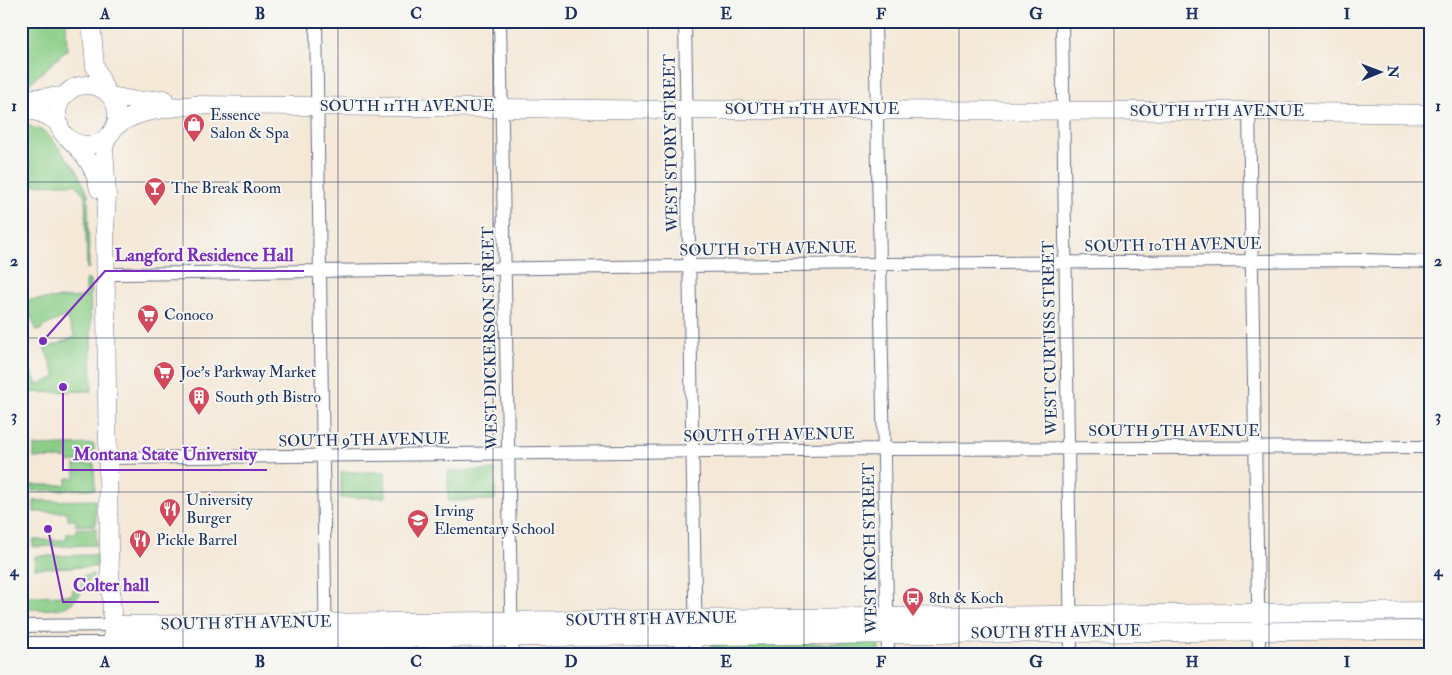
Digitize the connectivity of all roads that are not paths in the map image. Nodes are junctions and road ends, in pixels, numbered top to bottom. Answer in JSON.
{"nodes":[{"id":1,"x":86,"y":21,"type":"edge"},
{"id":2,"x":91,"y":21,"type":"edge"},
{"id":3,"x":316,"y":21,"type":"edge"},
{"id":4,"x":500,"y":21,"type":"edge"},
{"id":5,"x":685,"y":21,"type":"edge"},
{"id":6,"x":875,"y":21,"type":"edge"},
{"id":7,"x":1062,"y":21,"type":"edge"},
{"id":8,"x":67,"y":93,"type":"junction"},
{"id":9,"x":108,"y":94,"type":"junction"},
{"id":10,"x":21,"y":99,"type":"edge"},
{"id":11,"x":194,"y":105,"type":"junction"},
{"id":12,"x":318,"y":105,"type":"junction"},
{"id":13,"x":502,"y":106,"type":"junction"},
{"id":14,"x":21,"y":109,"type":"edge"},
{"id":15,"x":877,"y":109,"type":"junction"},
{"id":16,"x":687,"y":110,"type":"junction"},
{"id":17,"x":1063,"y":111,"type":"junction"},
{"id":18,"x":1249,"y":111,"type":"junction"},
{"id":19,"x":1431,"y":114,"type":"edge"},
{"id":20,"x":58,"y":124,"type":"junction"},
{"id":21,"x":111,"y":132,"type":"junction"},
{"id":22,"x":70,"y":140,"type":"junction"},
{"id":23,"x":105,"y":229,"type":"junction"},
{"id":24,"x":1252,"y":261,"type":"junction"},
{"id":25,"x":1065,"y":262,"type":"junction"},
{"id":26,"x":1431,"y":262,"type":"edge"},
{"id":27,"x":880,"y":264,"type":"junction"},
{"id":28,"x":690,"y":266,"type":"junction"},
{"id":29,"x":504,"y":268,"type":"junction"},
{"id":30,"x":320,"y":273,"type":"junction"},
{"id":31,"x":105,"y":274,"type":"junction"},
{"id":32,"x":1255,"y":447,"type":"junction"},
{"id":33,"x":1431,"y":447,"type":"edge"},
{"id":34,"x":1068,"y":448,"type":"junction"},
{"id":35,"x":884,"y":450,"type":"junction"},
{"id":36,"x":693,"y":452,"type":"junction"},
{"id":37,"x":508,"y":454,"type":"junction"},
{"id":38,"x":323,"y":457,"type":"junction"},
{"id":39,"x":108,"y":458,"type":"junction"},
{"id":40,"x":1431,"y":611,"type":"edge"},
{"id":41,"x":887,"y":617,"type":"junction"},
{"id":42,"x":1258,"y":621,"type":"junction"},
{"id":43,"x":1070,"y":624,"type":"junction"},
{"id":44,"x":112,"y":625,"type":"junction"},
{"id":45,"x":21,"y":626,"type":"edge"},
{"id":46,"x":696,"y":627,"type":"junction"},
{"id":47,"x":1431,"y":630,"type":"edge"},
{"id":48,"x":888,"y":636,"type":"junction"},
{"id":49,"x":511,"y":637,"type":"edge"},
{"id":50,"x":326,"y":638,"type":"edge"},
{"id":51,"x":21,"y":643,"type":"edge"},
{"id":52,"x":114,"y":648,"type":"edge"},
{"id":53,"x":696,"y":654,"type":"edge"},
{"id":54,"x":888,"y":654,"type":"edge"},
{"id":55,"x":1071,"y":654,"type":"edge"},
{"id":56,"x":1259,"y":654,"type":"edge"}],
"edges":[{"from":1,"to":8,"type":"street"},
{"from":2,"to":9,"type":"street"},
{"from":3,"to":12,"type":"street"},
{"from":4,"to":13,"type":"street","name":"WEST DICKERSON STREET"},
{"from":5,"to":16,"type":"street","name":"WEST STORY STREET"},
{"from":6,"to":15,"type":"street","name":"WEST KOCH STREET"},
{"from":7,"to":17,"type":"street","name":"WEST CURTISS STREET"},
{"from":8,"to":9,"type":"street"},
{"from":8,"to":10,"type":"street"},
{"from":8,"to":20,"type":"street"},
{"from":9,"to":11,"type":"street","name":"SOUTH 11TH AVENUE"},
{"from":9,"to":21,"type":"street"},
{"from":11,"to":12,"type":"street","name":"SOUTH 11TH AVENUE"},
{"from":11,"to":21,"type":"street","name":"SOUTH 11TH AVENUE"},
{"from":12,"to":13,"type":"street","name":"SOUTH 11TH AVENUE"},
{"from":12,"to":30,"type":"street"},
{"from":13,"to":16,"type":"street","name":"SOUTH 11TH AVENUE"},
{"from":13,"to":29,"type":"street","name":"WEST DICKERSON STREET"},
{"from":14,"to":20,"type":"street"},
{"from":15,"to":16,"type":"street","name":"SOUTH 11TH AVENUE"},
{"from":15,"to":17,"type":"street","name":"SOUTH 11TH AVENUE"},
{"from":15,"to":27,"type":"street","name":"WEST KOCH STREET"},
{"from":16,"to":28,"type":"street","name":"WEST STORY STREET"},
{"from":17,"to":18,"type":"street","name":"SOUTH 11TH AVENUE"},
{"from":17,"to":25,"type":"street","name":"WEST CURTISS STREET"},
{"from":18,"to":19,"type":"street","name":"SOUTH 11TH AVENUE"},
{"from":18,"to":24,"type":"street"},
{"from":20,"to":22,"type":"street"},
{"from":21,"to":22,"type":"street"},
{"from":21,"to":23,"type":"street"},
{"from":22,"to":23,"type":"street"},
{"from":23,"to":31,"type":"street"},
{"from":24,"to":25,"type":"street","name":"SOUTH 10TH AVENUE"},
{"from":24,"to":26,"type":"street","name":"SOUTH 10TH AVENUE"},
{"from":24,"to":32,"type":"street"},
{"from":25,"to":27,"type":"street","name":"SOUTH 10TH AVENUE"},
{"from":25,"to":34,"type":"street","name":"WEST CURTISS STREET"},
{"from":27,"to":28,"type":"street","name":"SOUTH 10TH AVENUE"},
{"from":27,"to":35,"type":"street","name":"WEST KOCH STREET"},
{"from":28,"to":29,"type":"street","name":"SOUTH 10TH AVENUE"},
{"from":28,"to":36,"type":"street","name":"WEST STORY STREET"},
{"from":29,"to":30,"type":"street","name":"SOUTH 10TH AVENUE"},
{"from":29,"to":37,"type":"street","name":"WEST DICKERSON STREET"},
{"from":30,"to":31,"type":"street","name":"SOUTH 10TH AVENUE"},
{"from":30,"to":38,"type":"street"},
{"from":31,"to":39,"type":"street"},
{"from":32,"to":33,"type":"street","name":"SOUTH 9TH AVENUE"},
{"from":32,"to":34,"type":"street","name":"SOUTH 9TH AVENUE"},
{"from":32,"to":42,"type":"street"},
{"from":34,"to":35,"type":"street","name":"SOUTH 9TH AVENUE"},
{"from":34,"to":43,"type":"street","name":"WEST CURTISS STREET"},
{"from":35,"to":36,"type":"street","name":"SOUTH 9TH AVENUE"},
{"from":35,"to":41,"type":"street","name":"WEST KOCH STREET"},
{"from":36,"to":37,"type":"street","name":"SOUTH 9TH AVENUE"},
{"from":36,"to":46,"type":"street","name":"WEST STORY STREET"},
{"from":37,"to":38,"type":"street","name":"SOUTH 9TH AVENUE"},
{"from":37,"to":49,"type":"street","name":"WEST DICKERSON STREET"},
{"from":38,"to":39,"type":"street","name":"SOUTH 9TH AVENUE"},
{"from":38,"to":50,"type":"street"},
{"from":39,"to":44,"type":"street"},
{"from":40,"to":42,"type":"street","name":"SOUTH 8TH AVENUE"},
{"from":41,"to":43,"type":"street","name":"SOUTH 8TH AVENUE"},
{"from":41,"to":46,"type":"street","name":"SOUTH 8TH AVENUE"},
{"from":41,"to":48,"type":"street","name":"WEST KOCH STREET"},
{"from":42,"to":43,"type":"street","name":"SOUTH 8TH AVENUE"},
{"from":42,"to":47,"type":"street","name":"SOUTH 8TH AVENUE"},
{"from":42,"to":56,"type":"street"},
{"from":43,"to":48,"type":"street","name":"SOUTH 8TH AVENUE"},
{"from":43,"to":55,"type":"street","name":"WEST CURTISS STREET"},
{"from":44,"to":45,"type":"street","name":"SOUTH 8TH AVENUE"},
{"from":44,"to":50,"type":"street","name":"SOUTH 8TH AVENUE"},
{"from":44,"to":52,"type":"street"},
{"from":46,"to":48,"type":"street","name":"SOUTH 8TH AVENUE"},
{"from":46,"to":49,"type":"street","name":"SOUTH 8TH AVENUE"},
{"from":46,"to":53,"type":"street","name":"WEST STORY STREET"},
{"from":48,"to":54,"type":"street","name":"WEST KOCH STREET"},
{"from":49,"to":50,"type":"street","name":"SOUTH 8TH AVENUE"},
{"from":50,"to":52,"type":"street","name":"SOUTH 8TH AVENUE"},
{"from":51,"to":52,"type":"street","name":"SOUTH 8TH AVENUE"}]}
